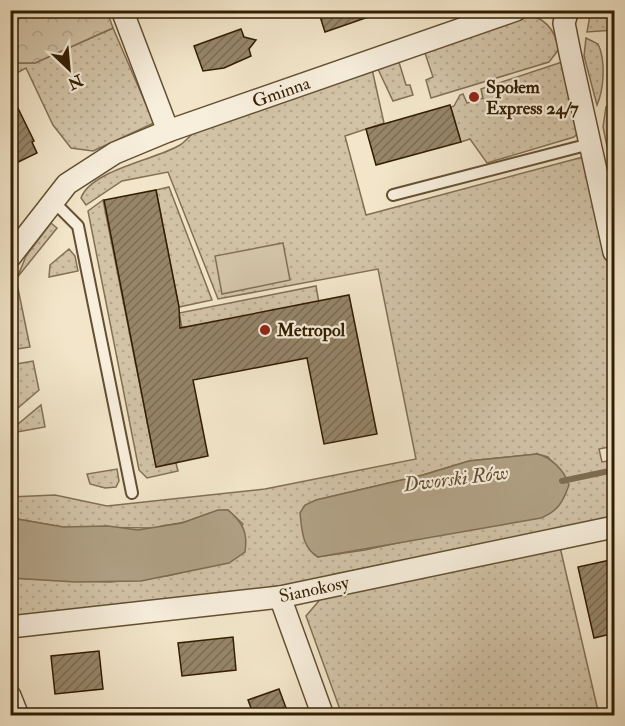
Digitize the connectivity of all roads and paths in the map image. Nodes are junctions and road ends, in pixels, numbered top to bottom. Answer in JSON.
{"nodes":[{"id":1,"x":122,"y":10,"type":"edge"},
{"id":2,"x":516,"y":10,"type":"edge"},
{"id":3,"x":568,"y":10,"type":"edge"},
{"id":4,"x":168,"y":131,"type":"junction"},
{"id":5,"x":590,"y":144,"type":"junction"},
{"id":6,"x":393,"y":195,"type":"dead end"},
{"id":7,"x":52,"y":200,"type":"junction"},
{"id":8,"x":610,"y":216,"type":"edge"},
{"id":9,"x":615,"y":252,"type":"edge"},
{"id":10,"x":10,"y":257,"type":"edge"},
{"id":11,"x":132,"y":493,"type":"dead end"},
{"id":12,"x":615,"y":527,"type":"edge"},
{"id":13,"x":280,"y":597,"type":"junction"},
{"id":14,"x":10,"y":627,"type":"edge"},
{"id":15,"x":10,"y":696,"type":"edge"},
{"id":16,"x":18,"y":716,"type":"edge"},
{"id":17,"x":323,"y":716,"type":"edge"}],
"edges":[{"from":1,"to":4,"type":"street"},
{"from":2,"to":4,"type":"street","name":"Gminna"},
{"from":3,"to":5,"type":"street"},
{"from":4,"to":7,"type":"street","name":"Gminna"},
{"from":5,"to":6,"type":"lane"},
{"from":5,"to":8,"type":"street"},
{"from":7,"to":10,"type":"street","name":"Gminna"},
{"from":7,"to":11,"type":"lane"},
{"from":8,"to":9,"type":"street"},
{"from":12,"to":13,"type":"street","name":"Sianokosy"},
{"from":13,"to":14,"type":"street","name":"Sianokosy"},
{"from":13,"to":17,"type":"street"},
{"from":15,"to":16,"type":"street"}]}
